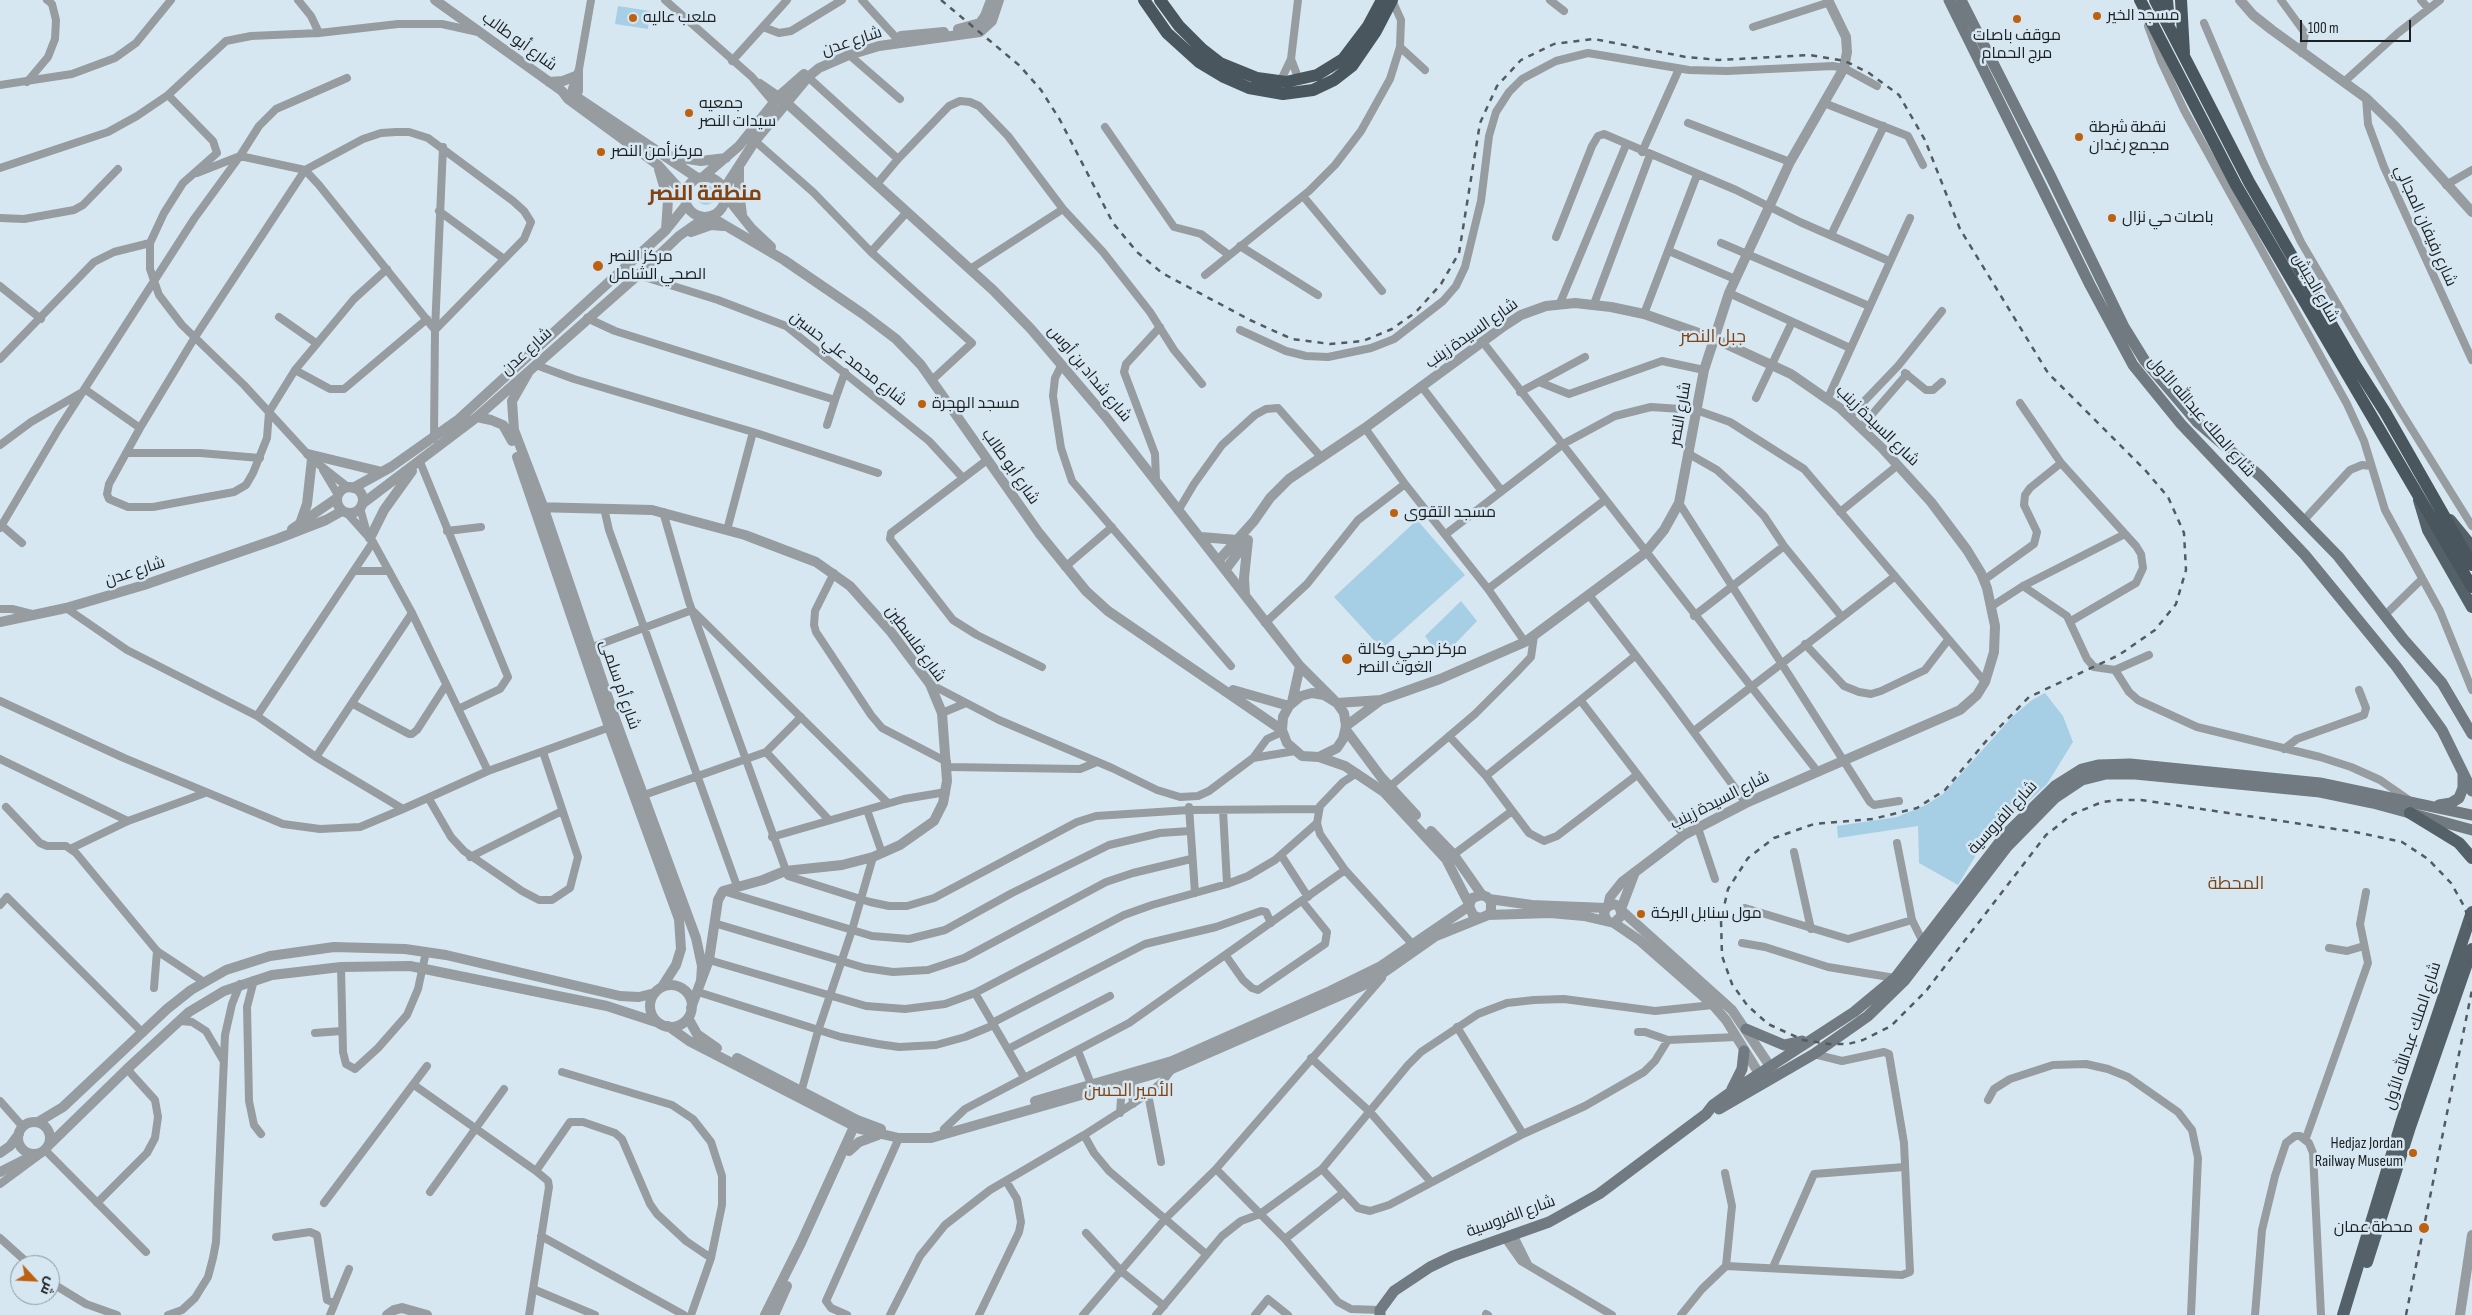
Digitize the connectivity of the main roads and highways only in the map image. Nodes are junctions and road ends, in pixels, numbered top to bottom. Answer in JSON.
{"nodes":[{"id":1,"x":1144,"y":0,"type":"edge"},
{"id":2,"x":1160,"y":0,"type":"edge"},
{"id":3,"x":1382,"y":0,"type":"edge"},
{"id":4,"x":1392,"y":0,"type":"edge"},
{"id":5,"x":1949,"y":0,"type":"edge"},
{"id":6,"x":1961,"y":0,"type":"edge"},
{"id":7,"x":2140,"y":0,"type":"edge"},
{"id":8,"x":2155,"y":0,"type":"edge"},
{"id":9,"x":2167,"y":0,"type":"edge"},
{"id":10,"x":2181,"y":0,"type":"edge"},
{"id":11,"x":2170,"y":32,"type":"junction"},
{"id":12,"x":2185,"y":61,"type":"junction"},
{"id":13,"x":2190,"y":415,"type":"junction"},
{"id":14,"x":2181,"y":424,"type":"junction"},
{"id":15,"x":2419,"y":498,"type":"junction"},
{"id":16,"x":2442,"y":511,"type":"junction"},
{"id":17,"x":2472,"y":547,"type":"edge"},
{"id":18,"x":2472,"y":564,"type":"edge"},
{"id":19,"x":2470,"y":583,"type":"edge"},
{"id":20,"x":2472,"y":607,"type":"edge"},
{"id":21,"x":2472,"y":734,"type":"edge"},
{"id":22,"x":2463,"y":770,"type":"junction"},
{"id":23,"x":2472,"y":791,"type":"edge"},
{"id":24,"x":2423,"y":804,"type":"junction"},
{"id":25,"x":2410,"y":807,"type":"junction"},
{"id":26,"x":2472,"y":815,"type":"edge"},
{"id":27,"x":2472,"y":830,"type":"edge"},
{"id":28,"x":2472,"y":858,"type":"edge"},
{"id":29,"x":2472,"y":912,"type":"edge"},
{"id":30,"x":1926,"y":946,"type":"junction"},
{"id":31,"x":2472,"y":949,"type":"edge"},
{"id":32,"x":1741,"y":1033,"type":"road end"},
{"id":33,"x":1826,"y":1039,"type":"junction"},
{"id":34,"x":1744,"y":1051,"type":"road end"},
{"id":35,"x":1774,"y":1071,"type":"junction"},
{"id":36,"x":1761,"y":1078,"type":"junction"},
{"id":37,"x":1731,"y":1092,"type":"junction"},
{"id":38,"x":1706,"y":1114,"type":"junction"},
{"id":39,"x":1380,"y":1312,"type":"edge"},
{"id":40,"x":2343,"y":1315,"type":"edge"},
{"id":41,"x":2351,"y":1315,"type":"edge"}],
"edges":[{"from":1,"to":4,"type":"highway"},
{"from":2,"to":3,"type":"highway"},
{"from":5,"to":14,"type":"main road","name":"شارع الملك عبدالله الأول"},
{"from":6,"to":13,"type":"main road","name":"شارع الملك عبدالله الأول"},
{"from":7,"to":15,"type":"highway","name":"شارع الجيش"},
{"from":8,"to":11,"type":"highway","name":"شارع الجيش"},
{"from":9,"to":11,"type":"highway"},
{"from":10,"to":12,"type":"highway"},
{"from":11,"to":12,"type":"highway","name":"شارع الجيش"},
{"from":12,"to":16,"type":"highway","name":"شارع الجيش"},
{"from":13,"to":14,"type":"main road"},
{"from":13,"to":21,"type":"main road","name":"شارع الملك عبدالله الأول"},
{"from":14,"to":22,"type":"main road","name":"شارع الملك عبدالله الأول"},
{"from":15,"to":19,"type":"highway","name":"شارع الجيش"},
{"from":15,"to":20,"type":"main road"},
{"from":16,"to":17,"type":"main road"},
{"from":16,"to":18,"type":"highway","name":"شارع الجيش"},
{"from":22,"to":23,"type":"main road","name":"شارع الملك عبدالله الأول"},
{"from":22,"to":24,"type":"main road"},
{"from":24,"to":25,"type":"main road","name":"شارع الفروسية"},
{"from":24,"to":26,"type":"main road","name":"شارع الفروسية"},
{"from":25,"to":27,"type":"main road","name":"شارع الفروسية"},
{"from":25,"to":28,"type":"main road"},
{"from":25,"to":30,"type":"main road","name":"شارع الفروسية"},
{"from":29,"to":40,"type":"main road","name":"شارع الملك عبدالله الأول"},
{"from":30,"to":33,"type":"main road","name":"شارع الفروسية"},
{"from":30,"to":33,"type":"main road","name":"شارع الفروسية"},
{"from":31,"to":41,"type":"main road","name":"شارع الملك عبدالله الأول"},
{"from":32,"to":33,"type":"main road"},
{"from":33,"to":35,"type":"main road","name":"شارع الفروسية"},
{"from":33,"to":35,"type":"main road","name":"شارع الفروسية"},
{"from":34,"to":37,"type":"main road"},
{"from":35,"to":36,"type":"main road","name":"شارع الفروسية"},
{"from":36,"to":37,"type":"main road","name":"شارع الفروسية"},
{"from":36,"to":38,"type":"main road","name":"شارع الفروسية"},
{"from":37,"to":38,"type":"main road","name":"شارع الفروسية"},
{"from":38,"to":39,"type":"main road","name":"شارع الفروسية"}]}
